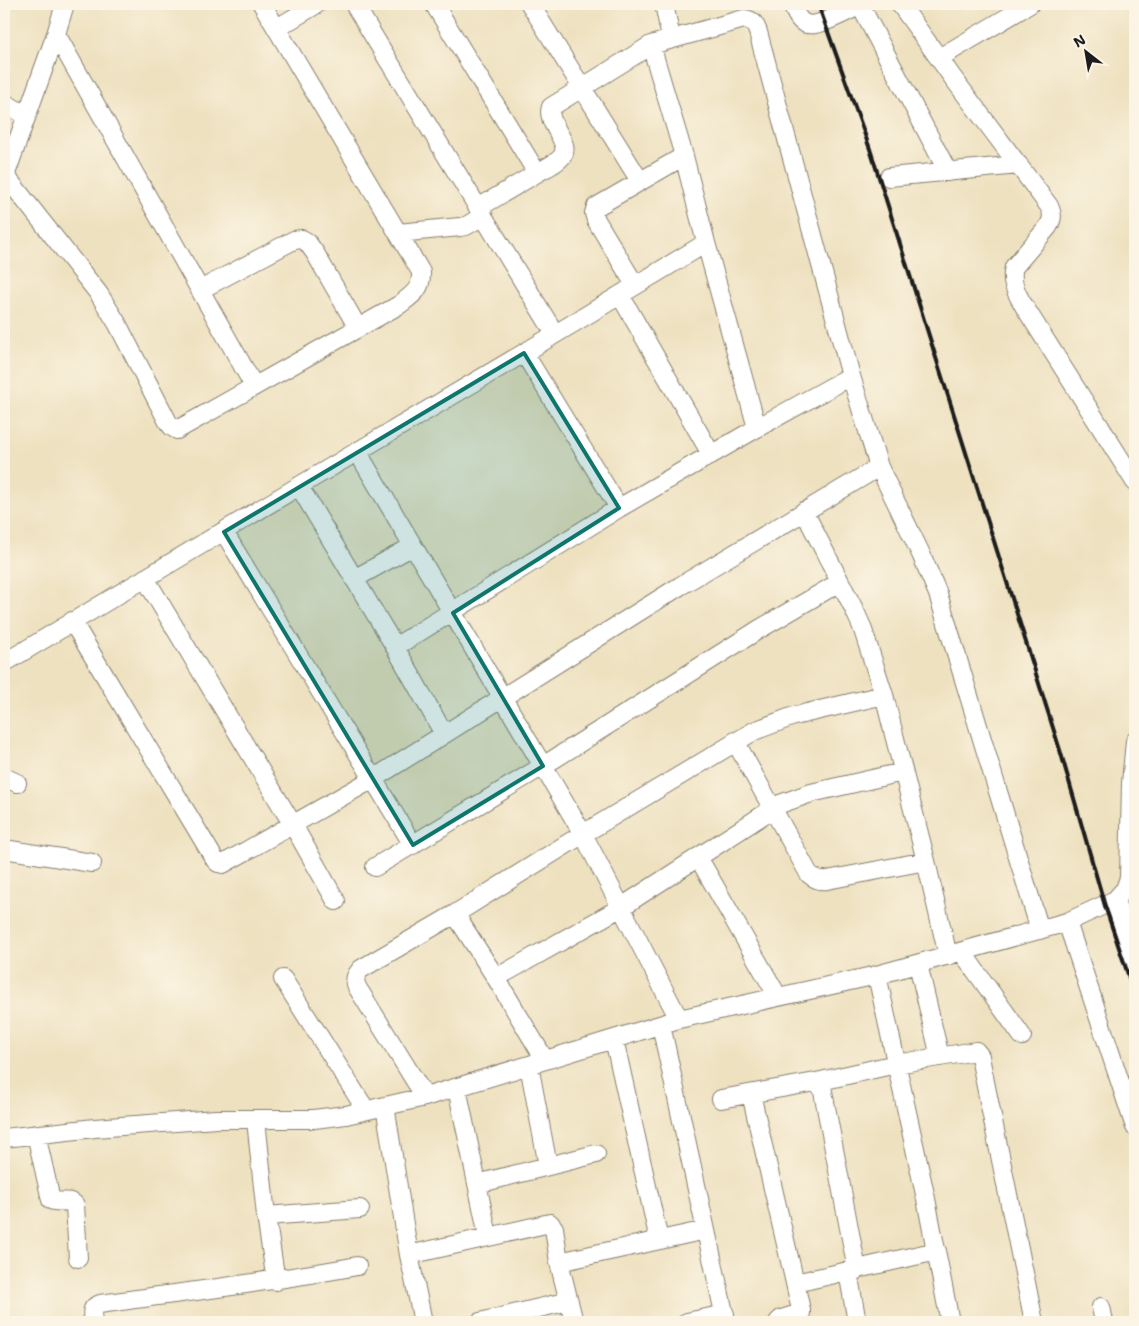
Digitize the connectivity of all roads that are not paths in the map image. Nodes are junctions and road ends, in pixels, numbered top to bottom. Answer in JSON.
{"nodes":[{"id":1,"x":65,"y":4,"type":"edge"},
{"id":2,"x":262,"y":4,"type":"edge"},
{"id":3,"x":317,"y":4,"type":"edge"},
{"id":4,"x":354,"y":4,"type":"edge"},
{"id":5,"x":434,"y":4,"type":"edge"},
{"id":6,"x":530,"y":4,"type":"edge"},
{"id":7,"x":664,"y":4,"type":"edge"},
{"id":8,"x":792,"y":4,"type":"edge"},
{"id":9,"x":861,"y":4,"type":"edge"},
{"id":10,"x":900,"y":4,"type":"edge"},
{"id":11,"x":1030,"y":4,"type":"edge"},
{"id":12,"x":836,"y":10,"type":"edge"},
{"id":13,"x":277,"y":28,"type":"junction"},
{"id":14,"x":56,"y":34,"type":"junction"},
{"id":15,"x":671,"y":38,"type":"junction"},
{"id":16,"x":651,"y":45,"type":"junction"},
{"id":17,"x":939,"y":58,"type":"junction"},
{"id":18,"x":580,"y":88,"type":"junction"},
{"id":19,"x":4,"y":103,"type":"edge"},
{"id":20,"x":26,"y":115,"type":"junction"},
{"id":21,"x":684,"y":156,"type":"junction"},
{"id":22,"x":1019,"y":165,"type":"junction"},
{"id":23,"x":948,"y":172,"type":"junction"},
{"id":24,"x":537,"y":174,"type":"junction"},
{"id":25,"x":4,"y":177,"type":"edge"},
{"id":26,"x":889,"y":177,"type":"dead end"},
{"id":27,"x":640,"y":182,"type":"junction"},
{"id":28,"x":480,"y":212,"type":"junction"},
{"id":29,"x":398,"y":233,"type":"junction"},
{"id":30,"x":706,"y":243,"type":"junction"},
{"id":31,"x":635,"y":285,"type":"junction"},
{"id":32,"x":200,"y":290,"type":"junction"},
{"id":33,"x":620,"y":295,"type":"junction"},
{"id":34,"x":358,"y":328,"type":"junction"},
{"id":35,"x":555,"y":334,"type":"junction"},
{"id":36,"x":524,"y":353,"type":"junction"},
{"id":37,"x":851,"y":376,"type":"junction"},
{"id":38,"x":254,"y":386,"type":"junction"},
{"id":39,"x":757,"y":428,"type":"junction"},
{"id":40,"x":357,"y":451,"type":"junction"},
{"id":41,"x":711,"y":454,"type":"junction"},
{"id":42,"x":880,"y":467,"type":"junction"},
{"id":43,"x":1135,"y":482,"type":"edge"},
{"id":44,"x":298,"y":486,"type":"junction"},
{"id":45,"x":620,"y":508,"type":"junction"},
{"id":46,"x":804,"y":511,"type":"junction"},
{"id":47,"x":224,"y":532,"type":"junction"},
{"id":48,"x":413,"y":546,"type":"junction"},
{"id":49,"x":145,"y":578,"type":"junction"},
{"id":50,"x":354,"y":579,"type":"junction"},
{"id":51,"x":840,"y":582,"type":"junction"},
{"id":52,"x":453,"y":613,"type":"junction"},
{"id":53,"x":72,"y":621,"type":"junction"},
{"id":54,"x":395,"y":647,"type":"junction"},
{"id":55,"x":4,"y":663,"type":"edge"},
{"id":56,"x":884,"y":695,"type":"junction"},
{"id":57,"x":502,"y":698,"type":"junction"},
{"id":58,"x":444,"y":734,"type":"junction"},
{"id":59,"x":735,"y":741,"type":"junction"},
{"id":60,"x":1135,"y":741,"type":"edge"},
{"id":61,"x":543,"y":766,"type":"junction"},
{"id":62,"x":903,"y":772,"type":"junction"},
{"id":63,"x":373,"y":779,"type":"junction"},
{"id":64,"x":772,"y":809,"type":"junction"},
{"id":65,"x":292,"y":825,"type":"junction"},
{"id":66,"x":582,"y":834,"type":"junction"},
{"id":67,"x":412,"y":845,"type":"junction"},
{"id":68,"x":4,"y":849,"type":"edge"},
{"id":69,"x":698,"y":856,"type":"junction"},
{"id":70,"x":1133,"y":859,"type":"edge"},
{"id":71,"x":926,"y":861,"type":"junction"},
{"id":72,"x":92,"y":864,"type":"dead end"},
{"id":73,"x":375,"y":867,"type":"dead end"},
{"id":74,"x":1123,"y":897,"type":"edge"},
{"id":75,"x":336,"y":900,"type":"dead end"},
{"id":76,"x":620,"y":908,"type":"junction"},
{"id":77,"x":455,"y":914,"type":"junction"},
{"id":78,"x":1067,"y":922,"type":"junction"},
{"id":79,"x":1040,"y":930,"type":"junction"},
{"id":80,"x":955,"y":954,"type":"junction"},
{"id":81,"x":918,"y":964,"type":"junction"},
{"id":82,"x":1135,"y":965,"type":"edge"},
{"id":83,"x":877,"y":975,"type":"junction"},
{"id":84,"x":496,"y":978,"type":"junction"},
{"id":85,"x":283,"y":980,"type":"dead end"},
{"id":86,"x":778,"y":997,"type":"junction"},
{"id":87,"x":679,"y":1019,"type":"junction"},
{"id":88,"x":661,"y":1024,"type":"junction"},
{"id":89,"x":1022,"y":1036,"type":"dead end"},
{"id":90,"x":614,"y":1039,"type":"junction"},
{"id":91,"x":940,"y":1057,"type":"junction"},
{"id":92,"x":537,"y":1063,"type":"junction"},
{"id":93,"x":896,"y":1064,"type":"junction"},
{"id":94,"x":821,"y":1081,"type":"junction"},
{"id":95,"x":457,"y":1088,"type":"junction"},
{"id":96,"x":751,"y":1094,"type":"junction"},
{"id":97,"x":425,"y":1097,"type":"junction"},
{"id":98,"x":721,"y":1099,"type":"dead end"},
{"id":99,"x":384,"y":1106,"type":"junction"},
{"id":100,"x":366,"y":1110,"type":"junction"},
{"id":101,"x":256,"y":1120,"type":"junction"},
{"id":102,"x":1135,"y":1127,"type":"edge"},
{"id":103,"x":36,"y":1134,"type":"junction"},
{"id":104,"x":4,"y":1138,"type":"edge"},
{"id":105,"x":596,"y":1154,"type":"dead end"},
{"id":106,"x":548,"y":1166,"type":"junction"},
{"id":107,"x":477,"y":1184,"type":"junction"},
{"id":108,"x":360,"y":1209,"type":"dead end"},
{"id":109,"x":266,"y":1216,"type":"junction"},
{"id":110,"x":706,"y":1230,"type":"junction"},
{"id":111,"x":488,"y":1236,"type":"junction"},
{"id":112,"x":659,"y":1240,"type":"junction"},
{"id":113,"x":937,"y":1251,"type":"junction"},
{"id":114,"x":409,"y":1255,"type":"junction"},
{"id":115,"x":78,"y":1258,"type":"dead end"},
{"id":116,"x":559,"y":1262,"type":"junction"},
{"id":117,"x":357,"y":1266,"type":"dead end"},
{"id":118,"x":853,"y":1271,"type":"junction"},
{"id":119,"x":276,"y":1281,"type":"junction"},
{"id":120,"x":794,"y":1283,"type":"junction"},
{"id":121,"x":569,"y":1301,"type":"junction"},
{"id":122,"x":726,"y":1318,"type":"edge"},
{"id":123,"x":93,"y":1322,"type":"edge"},
{"id":124,"x":423,"y":1322,"type":"edge"},
{"id":125,"x":480,"y":1322,"type":"edge"},
{"id":126,"x":574,"y":1322,"type":"edge"},
{"id":127,"x":688,"y":1322,"type":"edge"},
{"id":128,"x":778,"y":1322,"type":"edge"},
{"id":129,"x":857,"y":1322,"type":"edge"},
{"id":130,"x":950,"y":1322,"type":"edge"},
{"id":131,"x":1034,"y":1322,"type":"edge"}],
"edges":[{"from":1,"to":14,"type":"street"},
{"from":2,"to":13,"type":"street"},
{"from":3,"to":13,"type":"street"},
{"from":4,"to":28,"type":"street"},
{"from":5,"to":24,"type":"street"},
{"from":6,"to":18,"type":"street"},
{"from":7,"to":15,"type":"street"},
{"from":8,"to":12,"type":"street"},
{"from":9,"to":12,"type":"street"},
{"from":9,"to":23,"type":"street"},
{"from":10,"to":17,"type":"street"},
{"from":11,"to":17,"type":"street"},
{"from":13,"to":29,"type":"street"},
{"from":14,"to":20,"type":"street"},
{"from":14,"to":32,"type":"street"},
{"from":15,"to":16,"type":"street"},
{"from":15,"to":37,"type":"street"},
{"from":16,"to":18,"type":"street"},
{"from":16,"to":21,"type":"street"},
{"from":17,"to":22,"type":"street"},
{"from":18,"to":24,"type":"street"},
{"from":18,"to":27,"type":"street"},
{"from":19,"to":20,"type":"street"},
{"from":20,"to":25,"type":"street"},
{"from":21,"to":27,"type":"street"},
{"from":21,"to":30,"type":"street"},
{"from":22,"to":23,"type":"street"},
{"from":22,"to":43,"type":"street"},
{"from":23,"to":26,"type":"street"},
{"from":24,"to":28,"type":"street"},
{"from":25,"to":38,"type":"street"},
{"from":27,"to":31,"type":"street"},
{"from":28,"to":29,"type":"street"},
{"from":28,"to":35,"type":"street"},
{"from":29,"to":34,"type":"street"},
{"from":30,"to":31,"type":"street"},
{"from":30,"to":39,"type":"street"},
{"from":31,"to":33,"type":"street"},
{"from":32,"to":34,"type":"street"},
{"from":32,"to":38,"type":"street"},
{"from":33,"to":35,"type":"street"},
{"from":33,"to":41,"type":"street"},
{"from":34,"to":38,"type":"street"},
{"from":35,"to":36,"type":"street"},
{"from":36,"to":40,"type":"street"},
{"from":36,"to":45,"type":"street"},
{"from":37,"to":39,"type":"street"},
{"from":37,"to":42,"type":"street"},
{"from":39,"to":41,"type":"street"},
{"from":40,"to":44,"type":"street"},
{"from":40,"to":48,"type":"street"},
{"from":41,"to":45,"type":"street"},
{"from":42,"to":46,"type":"street"},
{"from":42,"to":79,"type":"street"},
{"from":44,"to":47,"type":"street"},
{"from":44,"to":50,"type":"street"},
{"from":45,"to":52,"type":"street"},
{"from":46,"to":51,"type":"street"},
{"from":46,"to":57,"type":"street"},
{"from":47,"to":49,"type":"street"},
{"from":47,"to":63,"type":"street"},
{"from":48,"to":50,"type":"street"},
{"from":48,"to":52,"type":"street"},
{"from":49,"to":53,"type":"street"},
{"from":49,"to":65,"type":"street"},
{"from":50,"to":54,"type":"street"},
{"from":51,"to":56,"type":"street"},
{"from":51,"to":61,"type":"street"},
{"from":52,"to":54,"type":"street"},
{"from":52,"to":57,"type":"street"},
{"from":53,"to":55,"type":"street"},
{"from":53,"to":65,"type":"street"},
{"from":54,"to":58,"type":"street"},
{"from":56,"to":59,"type":"street"},
{"from":56,"to":62,"type":"street"},
{"from":57,"to":58,"type":"street"},
{"from":57,"to":61,"type":"street"},
{"from":58,"to":63,"type":"street"},
{"from":59,"to":64,"type":"street"},
{"from":59,"to":66,"type":"street"},
{"from":60,"to":70,"type":"street"},
{"from":61,"to":66,"type":"street"},
{"from":61,"to":67,"type":"street"},
{"from":62,"to":64,"type":"street"},
{"from":62,"to":71,"type":"street"},
{"from":63,"to":65,"type":"street"},
{"from":63,"to":67,"type":"street"},
{"from":64,"to":69,"type":"street"},
{"from":64,"to":71,"type":"street"},
{"from":65,"to":75,"type":"street"},
{"from":66,"to":76,"type":"street"},
{"from":66,"to":77,"type":"street"},
{"from":67,"to":73,"type":"street"},
{"from":68,"to":72,"type":"street"},
{"from":69,"to":76,"type":"street"},
{"from":69,"to":86,"type":"street"},
{"from":70,"to":74,"type":"street"},
{"from":71,"to":80,"type":"street"},
{"from":74,"to":78,"type":"street"},
{"from":74,"to":82,"type":"street"},
{"from":76,"to":84,"type":"street"},
{"from":76,"to":87,"type":"street"},
{"from":77,"to":84,"type":"street"},
{"from":77,"to":97,"type":"street"},
{"from":78,"to":79,"type":"street"},
{"from":78,"to":102,"type":"street"},
{"from":79,"to":80,"type":"street"},
{"from":80,"to":81,"type":"street"},
{"from":80,"to":89,"type":"street"},
{"from":81,"to":83,"type":"street"},
{"from":81,"to":91,"type":"street"},
{"from":83,"to":86,"type":"street"},
{"from":83,"to":93,"type":"street"},
{"from":84,"to":92,"type":"street"},
{"from":85,"to":100,"type":"street"},
{"from":86,"to":87,"type":"street"},
{"from":87,"to":88,"type":"street"},
{"from":88,"to":90,"type":"street"},
{"from":88,"to":110,"type":"street"},
{"from":90,"to":92,"type":"street"},
{"from":90,"to":112,"type":"street"},
{"from":91,"to":93,"type":"street"},
{"from":91,"to":131,"type":"street"},
{"from":92,"to":95,"type":"street"},
{"from":92,"to":106,"type":"street"},
{"from":93,"to":94,"type":"street"},
{"from":93,"to":113,"type":"street"},
{"from":94,"to":96,"type":"street"},
{"from":94,"to":118,"type":"street"},
{"from":95,"to":97,"type":"street"},
{"from":95,"to":107,"type":"street"},
{"from":96,"to":98,"type":"street"},
{"from":96,"to":120,"type":"street"},
{"from":97,"to":99,"type":"street"},
{"from":99,"to":100,"type":"street"},
{"from":99,"to":114,"type":"street"},
{"from":100,"to":101,"type":"street"},
{"from":101,"to":103,"type":"street"},
{"from":101,"to":109,"type":"street"},
{"from":103,"to":104,"type":"street"},
{"from":103,"to":115,"type":"street"},
{"from":105,"to":106,"type":"street"},
{"from":106,"to":107,"type":"street"},
{"from":107,"to":111,"type":"street"},
{"from":108,"to":109,"type":"street"},
{"from":109,"to":119,"type":"street"},
{"from":110,"to":112,"type":"street"},
{"from":110,"to":122,"type":"street"},
{"from":111,"to":114,"type":"street"},
{"from":111,"to":116,"type":"street"},
{"from":112,"to":116,"type":"street"},
{"from":113,"to":118,"type":"street"},
{"from":113,"to":130,"type":"street"},
{"from":114,"to":124,"type":"street"},
{"from":116,"to":121,"type":"street"},
{"from":117,"to":119,"type":"street"},
{"from":118,"to":120,"type":"street"},
{"from":118,"to":129,"type":"street"},
{"from":119,"to":123,"type":"street"},
{"from":120,"to":128,"type":"street"},
{"from":121,"to":125,"type":"street"},
{"from":121,"to":126,"type":"street"},
{"from":122,"to":127,"type":"street"}]}
